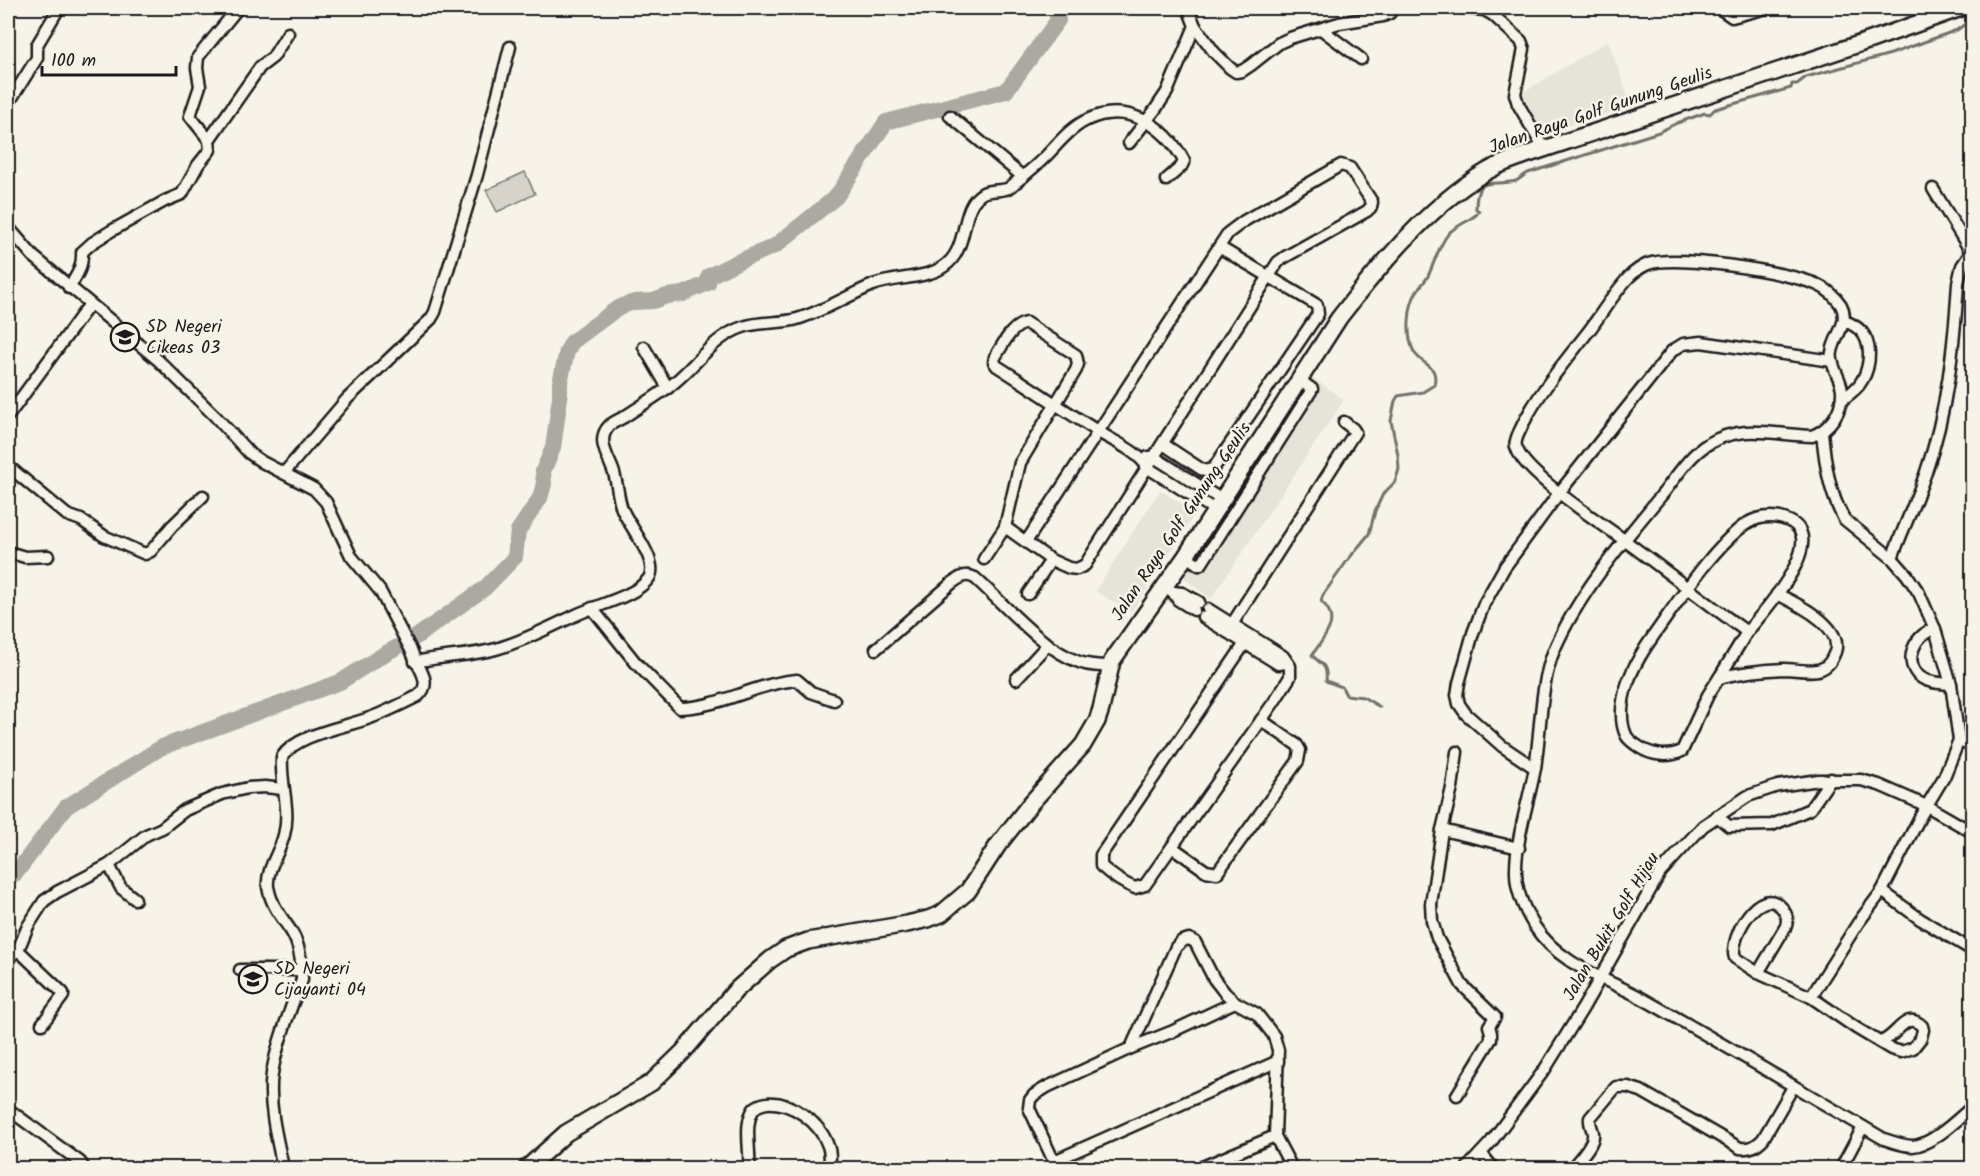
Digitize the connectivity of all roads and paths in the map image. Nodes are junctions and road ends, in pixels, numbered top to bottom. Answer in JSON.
{"nodes":[{"id":1,"x":59,"y":8,"type":"edge"},
{"id":2,"x":238,"y":8,"type":"edge"},
{"id":3,"x":1188,"y":8,"type":"edge"},
{"id":4,"x":1393,"y":8,"type":"edge"},
{"id":5,"x":1470,"y":8,"type":"edge"},
{"id":6,"x":1719,"y":8,"type":"edge"},
{"id":7,"x":1767,"y":8,"type":"edge"},
{"id":8,"x":1961,"y":8,"type":"edge"},
{"id":9,"x":1496,"y":11,"type":"edge"},
{"id":10,"x":1195,"y":26,"type":"junction"},
{"id":11,"x":1321,"y":29,"type":"junction"},
{"id":12,"x":288,"y":33,"type":"dead end"},
{"id":13,"x":510,"y":47,"type":"dead end"},
{"id":14,"x":1361,"y":60,"type":"dead end"},
{"id":15,"x":8,"y":104,"type":"edge"},
{"id":16,"x":950,"y":116,"type":"dead end"},
{"id":17,"x":1147,"y":121,"type":"junction"},
{"id":18,"x":209,"y":140,"type":"junction"},
{"id":19,"x":1129,"y":143,"type":"dead end"},
{"id":20,"x":1544,"y":149,"type":"junction"},
{"id":21,"x":1023,"y":177,"type":"junction"},
{"id":22,"x":1166,"y":180,"type":"dead end"},
{"id":23,"x":1934,"y":189,"type":"dead end"},
{"id":24,"x":8,"y":227,"type":"edge"},
{"id":25,"x":1219,"y":247,"type":"junction"},
{"id":26,"x":1972,"y":252,"type":"edge"},
{"id":27,"x":1268,"y":276,"type":"junction"},
{"id":28,"x":69,"y":288,"type":"junction"},
{"id":29,"x":90,"y":304,"type":"junction"},
{"id":30,"x":1845,"y":321,"type":"junction"},
{"id":31,"x":644,"y":347,"type":"dead end"},
{"id":32,"x":1832,"y":361,"type":"junction"},
{"id":33,"x":1298,"y":380,"type":"junction"},
{"id":34,"x":668,"y":388,"type":"junction"},
{"id":35,"x":1841,"y":400,"type":"junction"},
{"id":36,"x":1056,"y":403,"type":"junction"},
{"id":37,"x":8,"y":416,"type":"edge"},
{"id":38,"x":1344,"y":422,"type":"dead end"},
{"id":39,"x":1099,"y":432,"type":"junction"},
{"id":40,"x":1822,"y":432,"type":"junction"},
{"id":41,"x":1163,"y":444,"type":"junction"},
{"id":42,"x":1154,"y":457,"type":"junction"},
{"id":43,"x":1145,"y":463,"type":"junction"},
{"id":44,"x":8,"y":466,"type":"edge"},
{"id":45,"x":1242,"y":469,"type":"junction"},
{"id":46,"x":1261,"y":472,"type":"junction"},
{"id":47,"x":284,"y":473,"type":"junction"},
{"id":48,"x":1253,"y":483,"type":"junction"},
{"id":49,"x":1559,"y":493,"type":"junction"},
{"id":50,"x":203,"y":496,"type":"dead end"},
{"id":51,"x":1219,"y":505,"type":"junction"},
{"id":52,"x":1005,"y":527,"type":"junction"},
{"id":53,"x":1625,"y":540,"type":"junction"},
{"id":54,"x":1026,"y":542,"type":"junction"},
{"id":55,"x":8,"y":552,"type":"edge"},
{"id":56,"x":48,"y":556,"type":"dead end"},
{"id":57,"x":1186,"y":556,"type":"junction"},
{"id":58,"x":1892,"y":558,"type":"junction"},
{"id":59,"x":984,"y":559,"type":"dead end"},
{"id":60,"x":1051,"y":560,"type":"junction"},
{"id":61,"x":1687,"y":589,"type":"junction"},
{"id":62,"x":1169,"y":590,"type":"junction"},
{"id":63,"x":1028,"y":594,"type":"dead end"},
{"id":64,"x":1777,"y":594,"type":"junction"},
{"id":65,"x":592,"y":608,"type":"junction"},
{"id":66,"x":1230,"y":628,"type":"junction"},
{"id":67,"x":1935,"y":629,"type":"junction"},
{"id":68,"x":1747,"y":632,"type":"junction"},
{"id":69,"x":1248,"y":640,"type":"junction"},
{"id":70,"x":1048,"y":644,"type":"junction"},
{"id":71,"x":876,"y":648,"type":"dead end"},
{"id":72,"x":414,"y":657,"type":"junction"},
{"id":73,"x":1111,"y":666,"type":"junction"},
{"id":74,"x":1719,"y":678,"type":"junction"},
{"id":75,"x":1016,"y":679,"type":"dead end"},
{"id":76,"x":1951,"y":684,"type":"junction"},
{"id":77,"x":834,"y":700,"type":"dead end"},
{"id":78,"x":1261,"y":720,"type":"junction"},
{"id":79,"x":1959,"y":740,"type":"junction"},
{"id":80,"x":1972,"y":747,"type":"edge"},
{"id":81,"x":1457,"y":752,"type":"dead end"},
{"id":82,"x":1535,"y":768,"type":"junction"},
{"id":83,"x":1831,"y":779,"type":"junction"},
{"id":84,"x":283,"y":789,"type":"junction"},
{"id":85,"x":1927,"y":806,"type":"junction"},
{"id":86,"x":1717,"y":816,"type":"junction"},
{"id":87,"x":1442,"y":830,"type":"junction"},
{"id":88,"x":1972,"y":832,"type":"edge"},
{"id":89,"x":1172,"y":847,"type":"junction"},
{"id":90,"x":1519,"y":848,"type":"junction"},
{"id":91,"x":109,"y":865,"type":"junction"},
{"id":92,"x":1882,"y":891,"type":"junction"},
{"id":93,"x":135,"y":899,"type":"dead end"},
{"id":94,"x":18,"y":950,"type":"junction"},
{"id":95,"x":1972,"y":950,"type":"edge"},
{"id":96,"x":8,"y":958,"type":"edge"},
{"id":97,"x":240,"y":970,"type":"dead end"},
{"id":98,"x":302,"y":970,"type":"junction"},
{"id":99,"x":1758,"y":973,"type":"junction"},
{"id":100,"x":1600,"y":977,"type":"junction"},
{"id":101,"x":1811,"y":997,"type":"junction"},
{"id":102,"x":1235,"y":1002,"type":"junction"},
{"id":103,"x":42,"y":1024,"type":"dead end"},
{"id":104,"x":1880,"y":1042,"type":"dead end"},
{"id":105,"x":1131,"y":1048,"type":"junction"},
{"id":106,"x":1278,"y":1061,"type":"junction"},
{"id":107,"x":1793,"y":1087,"type":"junction"},
{"id":108,"x":1457,"y":1095,"type":"dead end"},
{"id":109,"x":1972,"y":1107,"type":"edge"},
{"id":110,"x":8,"y":1109,"type":"edge"},
{"id":111,"x":1863,"y":1127,"type":"junction"},
{"id":112,"x":1275,"y":1136,"type":"junction"},
{"id":113,"x":1481,"y":1153,"type":"junction"},
{"id":114,"x":1056,"y":1165,"type":"edge"},
{"id":115,"x":84,"y":1168,"type":"edge"},
{"id":116,"x":283,"y":1168,"type":"edge"},
{"id":117,"x":527,"y":1168,"type":"edge"},
{"id":118,"x":749,"y":1168,"type":"edge"},
{"id":119,"x":829,"y":1168,"type":"edge"},
{"id":120,"x":1200,"y":1168,"type":"edge"},
{"id":121,"x":1292,"y":1168,"type":"edge"},
{"id":122,"x":1467,"y":1168,"type":"edge"},
{"id":123,"x":1493,"y":1168,"type":"edge"},
{"id":124,"x":1572,"y":1168,"type":"edge"},
{"id":125,"x":1841,"y":1168,"type":"edge"}],
"edges":[{"from":1,"to":15,"type":"street"},
{"from":2,"to":18,"type":"street"},
{"from":3,"to":10,"type":"street"},
{"from":4,"to":11,"type":"street"},
{"from":5,"to":9,"type":"street"},
{"from":6,"to":7,"type":"street"},
{"from":8,"to":20,"type":"main road","name":"Jalan Raya Golf Gunung Geulis"},
{"from":9,"to":20,"type":"street"},
{"from":10,"to":11,"type":"street"},
{"from":10,"to":17,"type":"street"},
{"from":11,"to":14,"type":"street"},
{"from":12,"to":18,"type":"street"},
{"from":13,"to":47,"type":"street"},
{"from":16,"to":21,"type":"street"},
{"from":17,"to":19,"type":"street"},
{"from":17,"to":21,"type":"street"},
{"from":17,"to":22,"type":"street"},
{"from":18,"to":28,"type":"street"},
{"from":20,"to":33,"type":"main road","name":"Jalan Raya Golf Gunung Geulis"},
{"from":21,"to":34,"type":"street"},
{"from":23,"to":26,"type":"street"},
{"from":24,"to":28,"type":"street"},
{"from":25,"to":27,"type":"street"},
{"from":25,"to":27,"type":"street"},
{"from":25,"to":39,"type":"street"},
{"from":26,"to":58,"type":"street"},
{"from":27,"to":41,"type":"street"},
{"from":27,"to":41,"type":"street"},
{"from":28,"to":29,"type":"street"},
{"from":29,"to":37,"type":"street"},
{"from":29,"to":47,"type":"street"},
{"from":30,"to":32,"type":"street"},
{"from":30,"to":35,"type":"street"},
{"from":30,"to":49,"type":"street"},
{"from":31,"to":34,"type":"street"},
{"from":32,"to":35,"type":"street"},
{"from":32,"to":49,"type":"street"},
{"from":33,"to":45,"type":"main road","name":"Jalan Raya Golf Gunung Geulis"},
{"from":33,"to":46,"type":"street"},
{"from":34,"to":65,"type":"street"},
{"from":35,"to":40,"type":"street"},
{"from":36,"to":36,"type":"street"},
{"from":36,"to":39,"type":"street"},
{"from":36,"to":52,"type":"street"},
{"from":38,"to":66,"type":"street"},
{"from":39,"to":43,"type":"street"},
{"from":39,"to":54,"type":"street"},
{"from":40,"to":53,"type":"street"},
{"from":40,"to":58,"type":"street"},
{"from":41,"to":42,"type":"street"},
{"from":42,"to":43,"type":"street"},
{"from":42,"to":51,"type":"street"},
{"from":43,"to":51,"type":"street"},
{"from":43,"to":60,"type":"street"},
{"from":44,"to":50,"type":"street"},
{"from":45,"to":46,"type":"street"},
{"from":45,"to":48,"type":"street"},
{"from":45,"to":51,"type":"main road","name":"Jalan Raya Golf Gunung Geulis"},
{"from":46,"to":48,"type":"street"},
{"from":47,"to":72,"type":"street"},
{"from":48,"to":57,"type":"street"},
{"from":49,"to":53,"type":"street"},
{"from":49,"to":82,"type":"street"},
{"from":51,"to":57,"type":"main road","name":"Jalan Raya Golf Gunung Geulis"},
{"from":52,"to":54,"type":"street"},
{"from":52,"to":59,"type":"street"},
{"from":53,"to":61,"type":"street"},
{"from":53,"to":82,"type":"street"},
{"from":54,"to":60,"type":"street"},
{"from":55,"to":56,"type":"street"},
{"from":57,"to":62,"type":"main road","name":"Jalan Raya Golf Gunung Geulis"},
{"from":58,"to":67,"type":"street"},
{"from":60,"to":63,"type":"street"},
{"from":61,"to":64,"type":"street"},
{"from":61,"to":68,"type":"street"},
{"from":61,"to":74,"type":"street"},
{"from":62,"to":66,"type":"street"},
{"from":62,"to":73,"type":"main road","name":"Jalan Raya Golf Gunung Geulis"},
{"from":64,"to":68,"type":"street"},
{"from":64,"to":74,"type":"street"},
{"from":65,"to":72,"type":"street"},
{"from":65,"to":77,"type":"street"},
{"from":66,"to":69,"type":"street"},
{"from":67,"to":76,"type":"street"},
{"from":67,"to":76,"type":"street"},
{"from":68,"to":74,"type":"street"},
{"from":69,"to":78,"type":"street"},
{"from":69,"to":89,"type":"street"},
{"from":70,"to":71,"type":"street"},
{"from":70,"to":73,"type":"street"},
{"from":70,"to":75,"type":"street"},
{"from":72,"to":84,"type":"street"},
{"from":73,"to":117,"type":"main road","name":"Jalan Raya Golf Gunung Geulis"},
{"from":76,"to":79,"type":"street"},
{"from":78,"to":89,"type":"street"},
{"from":78,"to":89,"type":"street"},
{"from":79,"to":80,"type":"street"},
{"from":79,"to":85,"type":"street"},
{"from":81,"to":87,"type":"street"},
{"from":82,"to":90,"type":"street"},
{"from":83,"to":85,"type":"street","name":"Jalan Bukit Golf Hijau"},
{"from":83,"to":86,"type":"street","name":"Jalan Bukit Golf Hijau"},
{"from":83,"to":86,"type":"street"},
{"from":84,"to":91,"type":"street"},
{"from":84,"to":98,"type":"street"},
{"from":85,"to":88,"type":"street","name":"Jalan Bukit Golf Hijau"},
{"from":85,"to":92,"type":"street"},
{"from":86,"to":100,"type":"street","name":"Jalan Bukit Golf Hijau"},
{"from":87,"to":90,"type":"street"},
{"from":87,"to":108,"type":"street"},
{"from":90,"to":100,"type":"street"},
{"from":91,"to":93,"type":"street"},
{"from":91,"to":94,"type":"street"},
{"from":92,"to":95,"type":"street"},
{"from":92,"to":101,"type":"street"},
{"from":94,"to":96,"type":"street"},
{"from":94,"to":103,"type":"street"},
{"from":97,"to":98,"type":"street"},
{"from":98,"to":116,"type":"street"},
{"from":99,"to":99,"type":"street"},
{"from":99,"to":101,"type":"street"},
{"from":100,"to":107,"type":"street"},
{"from":100,"to":113,"type":"street","name":"Jalan Bukit Golf Hijau"},
{"from":101,"to":104,"type":"street"},
{"from":102,"to":105,"type":"street"},
{"from":102,"to":105,"type":"street"},
{"from":102,"to":106,"type":"street"},
{"from":105,"to":114,"type":"street"},
{"from":106,"to":112,"type":"street"},
{"from":106,"to":114,"type":"street"},
{"from":107,"to":111,"type":"street"},
{"from":107,"to":124,"type":"street"},
{"from":109,"to":111,"type":"street"},
{"from":110,"to":115,"type":"street"},
{"from":111,"to":125,"type":"street"},
{"from":112,"to":120,"type":"street"},
{"from":112,"to":121,"type":"street"},
{"from":113,"to":122,"type":"street","name":"Jalan Bukit Golf Hijau"},
{"from":113,"to":123,"type":"street"},
{"from":118,"to":119,"type":"street"}]}
